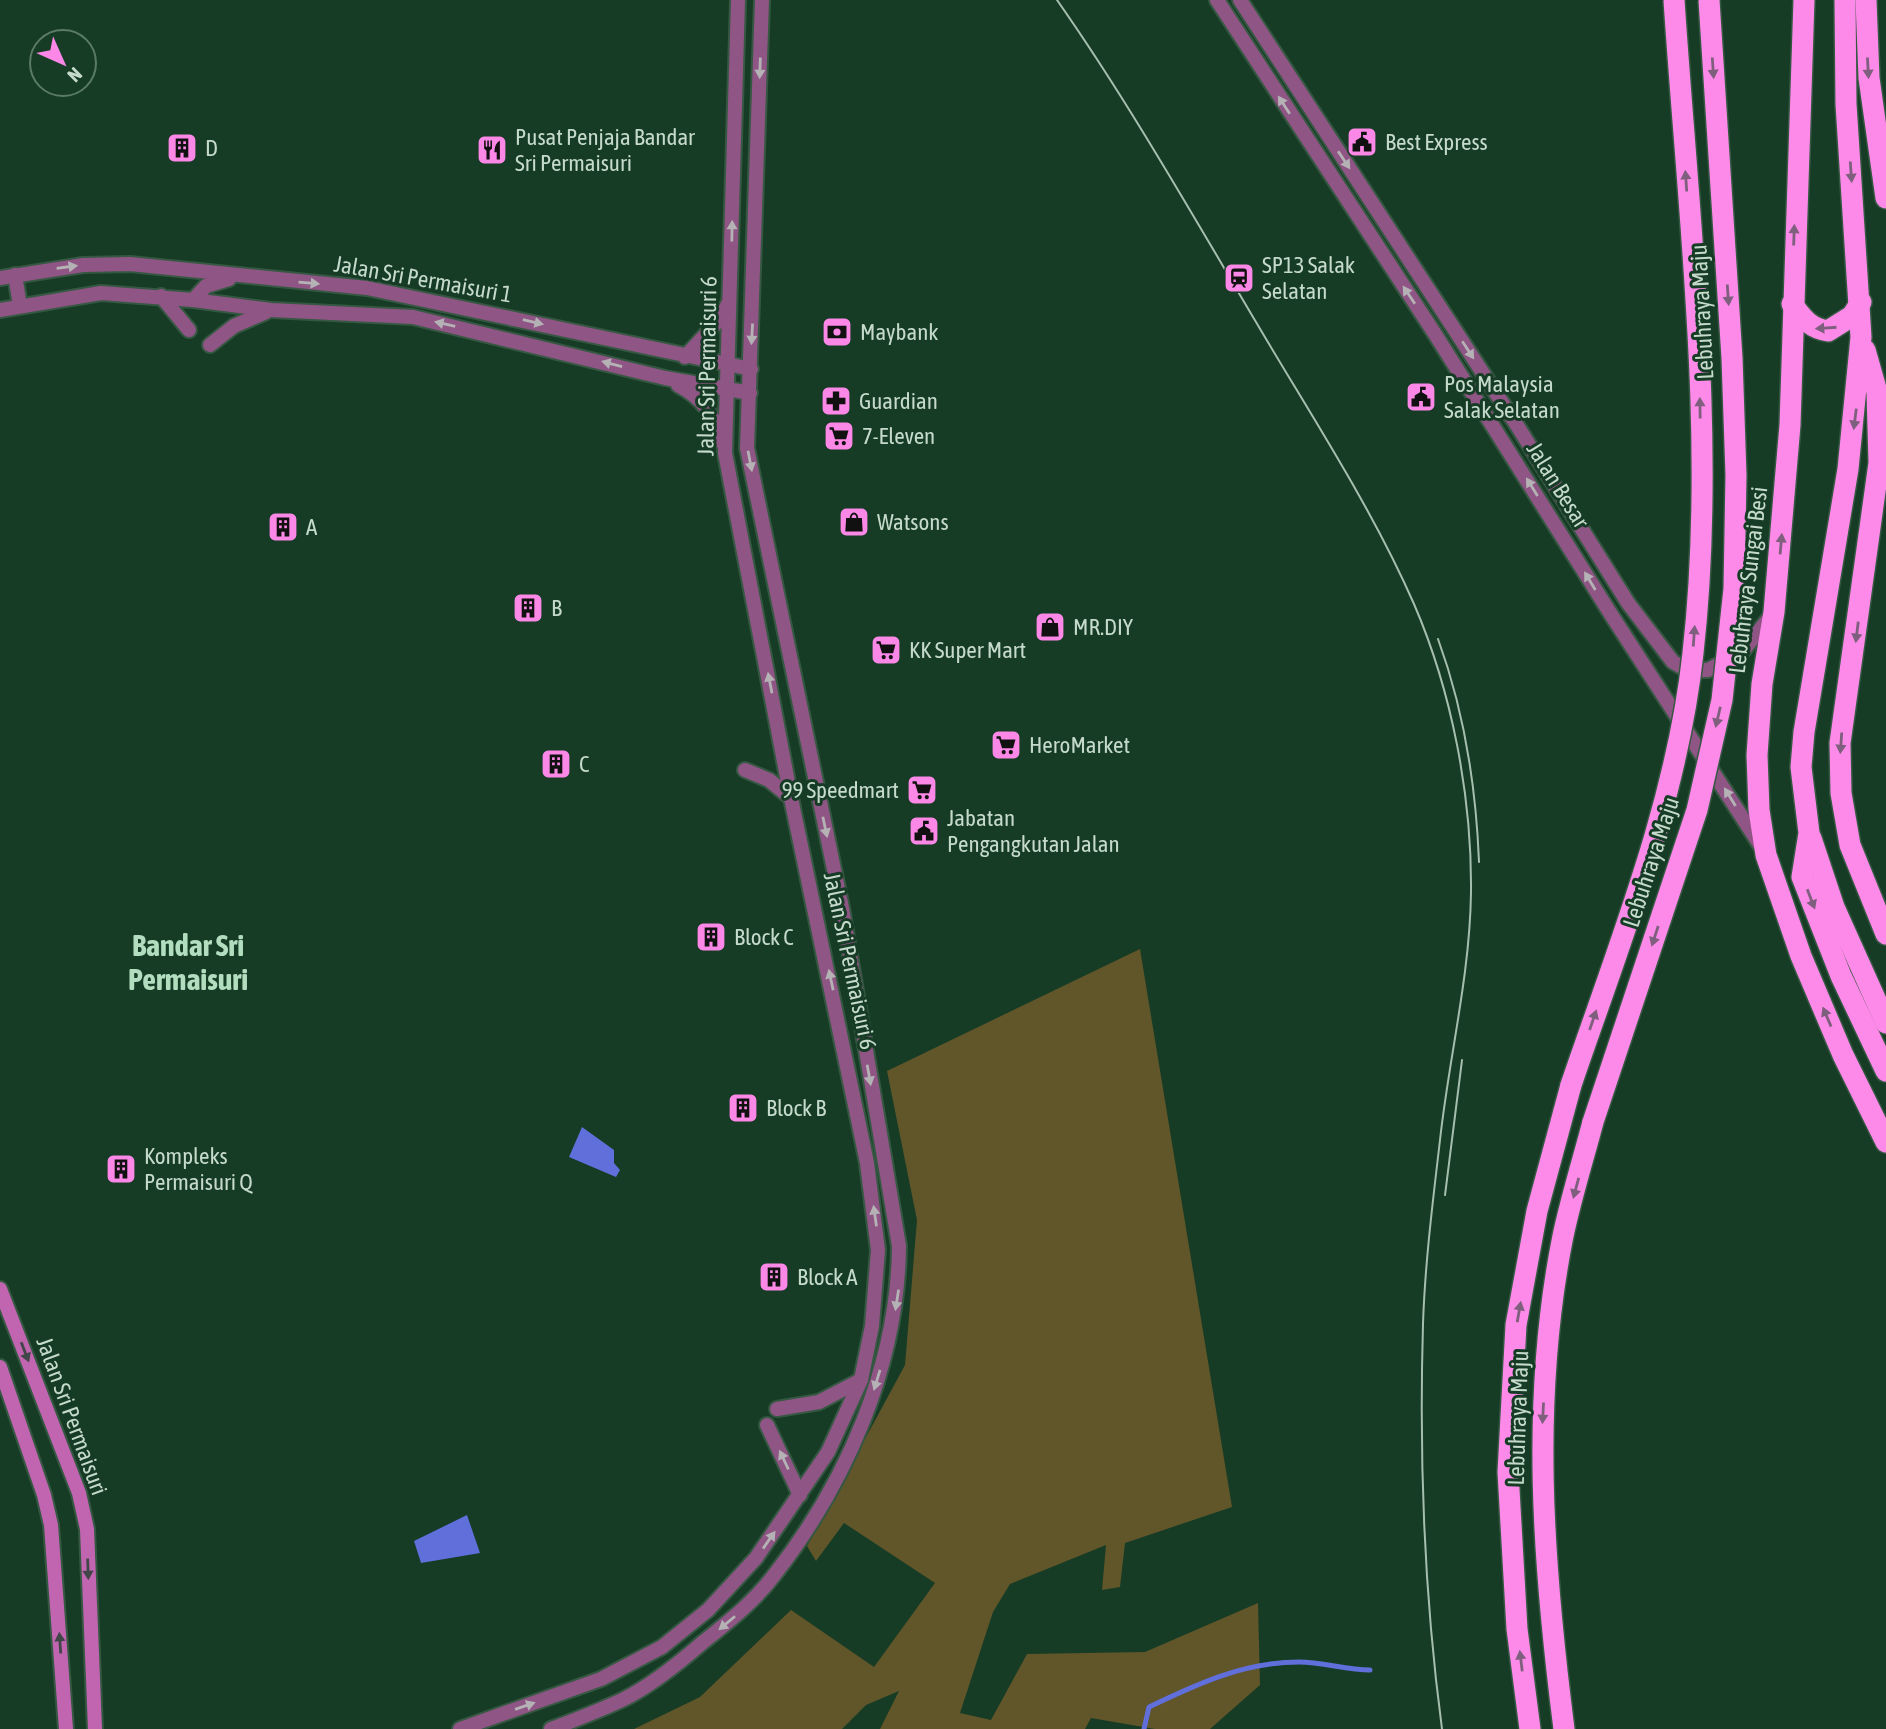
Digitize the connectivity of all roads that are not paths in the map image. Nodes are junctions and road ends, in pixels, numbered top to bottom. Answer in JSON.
{"nodes":[{"id":1,"x":738,"y":0,"type":"edge"},
{"id":2,"x":762,"y":0,"type":"edge"},
{"id":3,"x":1217,"y":0,"type":"edge"},
{"id":4,"x":1240,"y":0,"type":"edge"},
{"id":5,"x":1674,"y":0,"type":"edge"},
{"id":6,"x":1709,"y":0,"type":"edge"},
{"id":7,"x":1789,"y":0,"type":"edge"},
{"id":8,"x":1804,"y":0,"type":"edge"},
{"id":9,"x":1845,"y":0,"type":"edge"},
{"id":10,"x":1866,"y":0,"type":"edge"},
{"id":11,"x":1801,"y":81,"type":"junction"},
{"id":12,"x":1886,"y":198,"type":"edge"},
{"id":13,"x":180,"y":270,"type":"junction"},
{"id":14,"x":15,"y":275,"type":"junction"},
{"id":15,"x":241,"y":277,"type":"junction"},
{"id":16,"x":0,"y":278,"type":"edge"},
{"id":17,"x":206,"y":286,"type":"junction"},
{"id":18,"x":160,"y":296,"type":"junction"},
{"id":19,"x":193,"y":300,"type":"junction"},
{"id":20,"x":730,"y":300,"type":"junction"},
{"id":21,"x":216,"y":302,"type":"junction"},
{"id":22,"x":1861,"y":302,"type":"junction"},
{"id":23,"x":1792,"y":304,"type":"junction"},
{"id":24,"x":20,"y":306,"type":"junction"},
{"id":25,"x":0,"y":310,"type":"edge"},
{"id":26,"x":271,"y":310,"type":"junction"},
{"id":27,"x":189,"y":330,"type":"dead end"},
{"id":28,"x":1861,"y":337,"type":"junction"},
{"id":29,"x":210,"y":345,"type":"dead end"},
{"id":30,"x":685,"y":357,"type":"junction"},
{"id":31,"x":727,"y":366,"type":"junction"},
{"id":32,"x":751,"y":369,"type":"junction"},
{"id":33,"x":665,"y":378,"type":"junction"},
{"id":34,"x":727,"y":389,"type":"junction"},
{"id":35,"x":750,"y":394,"type":"junction"},
{"id":36,"x":725,"y":453,"type":"junction"},
{"id":37,"x":1886,"y":515,"type":"edge"},
{"id":38,"x":1585,"y":534,"type":"junction"},
{"id":39,"x":1568,"y":545,"type":"junction"},
{"id":40,"x":1862,"y":588,"type":"junction"},
{"id":41,"x":1774,"y":612,"type":"junction"},
{"id":42,"x":746,"y":770,"type":"dead end"},
{"id":43,"x":791,"y":798,"type":"junction"},
{"id":44,"x":1809,"y":833,"type":"junction"},
{"id":45,"x":1766,"y":855,"type":"junction"},
{"id":46,"x":1886,"y":934,"type":"edge"},
{"id":47,"x":1886,"y":1023,"type":"edge"},
{"id":48,"x":1886,"y":1071,"type":"edge"},
{"id":49,"x":1886,"y":1142,"type":"edge"},
{"id":50,"x":0,"y":1289,"type":"edge"},
{"id":51,"x":0,"y":1367,"type":"edge"},
{"id":52,"x":861,"y":1380,"type":"junction"},
{"id":53,"x":777,"y":1409,"type":"dead end"},
{"id":54,"x":767,"y":1425,"type":"dead end"},
{"id":55,"x":860,"y":1430,"type":"junction"},
{"id":56,"x":835,"y":1445,"type":"junction"},
{"id":57,"x":839,"y":1472,"type":"junction"},
{"id":58,"x":800,"y":1495,"type":"junction"},
{"id":59,"x":64,"y":1711,"type":"junction"},
{"id":60,"x":96,"y":1727,"type":"edge"},
{"id":61,"x":57,"y":1729,"type":"edge"},
{"id":62,"x":66,"y":1729,"type":"edge"},
{"id":63,"x":460,"y":1729,"type":"edge"},
{"id":64,"x":551,"y":1729,"type":"edge"},
{"id":65,"x":1530,"y":1729,"type":"edge"},
{"id":66,"x":1564,"y":1729,"type":"edge"}],
"edges":[{"from":20,"to":1,"type":"street","name":"Jalan Sri Permaisuri 6","one_way":true},
{"from":2,"to":32,"type":"street","name":"Jalan Sri Permaisuri 6","one_way":true},
{"from":39,"to":3,"type":"street","name":"Jalan Besar","one_way":true},
{"from":4,"to":38,"type":"street","name":"Jalan Besar","one_way":true},
{"from":65,"to":5,"type":"highway","name":"Lebuhraya Maju","one_way":true,"bridge":true},
{"from":6,"to":66,"type":"highway","name":"Lebuhraya Maju","one_way":true,"bridge":true},
{"from":7,"to":11,"type":"highway"},
{"from":8,"to":11,"type":"highway","name":"Lebuhraya Sungai Besi"},
{"from":9,"to":22,"type":"highway","one_way":true},
{"from":10,"to":12,"type":"highway","one_way":true},
{"from":23,"to":11,"type":"highway","name":"Lebuhraya Sungai Besi","one_way":true},
{"from":14,"to":13,"type":"street","name":"Jalan Sri Permaisuri 1","one_way":true},
{"from":13,"to":15,"type":"street","name":"Jalan Sri Permaisuri 1"},
{"from":13,"to":17,"type":"street"},
{"from":14,"to":16,"type":"street","name":"Jalan Sri Permaisuri 1"},
{"from":14,"to":24,"type":"street"},
{"from":15,"to":17,"type":"street"},
{"from":15,"to":30,"type":"street","name":"Jalan Sri Permaisuri 1","one_way":true},
{"from":17,"to":19,"type":"street"},
{"from":17,"to":21,"type":"street"},
{"from":18,"to":19,"type":"street","name":"Jalan Sri Permaisuri 1"},
{"from":18,"to":24,"type":"street","name":"Jalan Sri Permaisuri 1"},
{"from":18,"to":27,"type":"street"},
{"from":19,"to":21,"type":"street","name":"Jalan Sri Permaisuri 1"},
{"from":20,"to":30,"type":"street"},
{"from":20,"to":31,"type":"street","name":"Jalan Sri Permaisuri 6"},
{"from":21,"to":26,"type":"street","name":"Jalan Sri Permaisuri 1"},
{"from":22,"to":23,"type":"highway","one_way":true},
{"from":22,"to":28,"type":"highway"},
{"from":41,"to":23,"type":"highway","name":"Lebuhraya Sungai Besi","one_way":true},
{"from":24,"to":25,"type":"street","name":"Jalan Sri Permaisuri 1"},
{"from":26,"to":29,"type":"street"},
{"from":33,"to":26,"type":"street","name":"Jalan Sri Permaisuri 1","one_way":true},
{"from":28,"to":40,"type":"highway"},
{"from":28,"to":44,"type":"highway","one_way":true},
{"from":30,"to":31,"type":"street","name":"Jalan Sri Permaisuri 1"},
{"from":31,"to":32,"type":"street","name":"Jalan Sri Permaisuri 1"},
{"from":31,"to":34,"type":"street","name":"Jalan Sri Permaisuri 6"},
{"from":32,"to":35,"type":"street","name":"Jalan Sri Permaisuri 6"},
{"from":33,"to":34,"type":"street","name":"Jalan Sri Permaisuri 1"},
{"from":33,"to":36,"type":"street"},
{"from":34,"to":35,"type":"street","name":"Jalan Sri Permaisuri 1"},
{"from":34,"to":36,"type":"street","name":"Jalan Sri Permaisuri 6"},
{"from":35,"to":55,"type":"street","name":"Jalan Sri Permaisuri 6","one_way":true},
{"from":43,"to":36,"type":"street","name":"Jalan Sri Permaisuri 6","one_way":true},
{"from":37,"to":40,"type":"highway"},
{"from":38,"to":39,"type":"street"},
{"from":38,"to":41,"type":"street","name":"Jalan Besar"},
{"from":45,"to":39,"type":"street","name":"Jalan Besar","one_way":true},
{"from":40,"to":46,"type":"highway","one_way":true},
{"from":41,"to":45,"type":"highway","name":"Lebuhraya Sungai Besi"},
{"from":42,"to":43,"type":"street"},
{"from":52,"to":43,"type":"street","name":"Jalan Sri Permaisuri 6","one_way":true},
{"from":44,"to":47,"type":"highway"},
{"from":44,"to":48,"type":"highway","one_way":true},
{"from":49,"to":45,"type":"highway","name":"Lebuhraya Sungai Besi","one_way":true},
{"from":50,"to":60,"type":"main road","name":"Jalan Sri Permaisuri","one_way":true},
{"from":59,"to":51,"type":"main road","one_way":true},
{"from":52,"to":53,"type":"street"},
{"from":52,"to":56,"type":"street","name":"Jalan Sri Permaisuri 6"},
{"from":58,"to":54,"type":"street","one_way":true},
{"from":55,"to":56,"type":"street"},
{"from":55,"to":57,"type":"street","name":"Jalan Sri Permaisuri 6"},
{"from":56,"to":57,"type":"street"},
{"from":56,"to":58,"type":"street","name":"Jalan Sri Permaisuri 6"},
{"from":57,"to":64,"type":"street","name":"Jalan Sri Permaisuri 6","one_way":true},
{"from":63,"to":58,"type":"street","name":"Jalan Sri Permaisuri 6","one_way":true},
{"from":59,"to":61,"type":"main road"},
{"from":59,"to":62,"type":"main road"}]}
